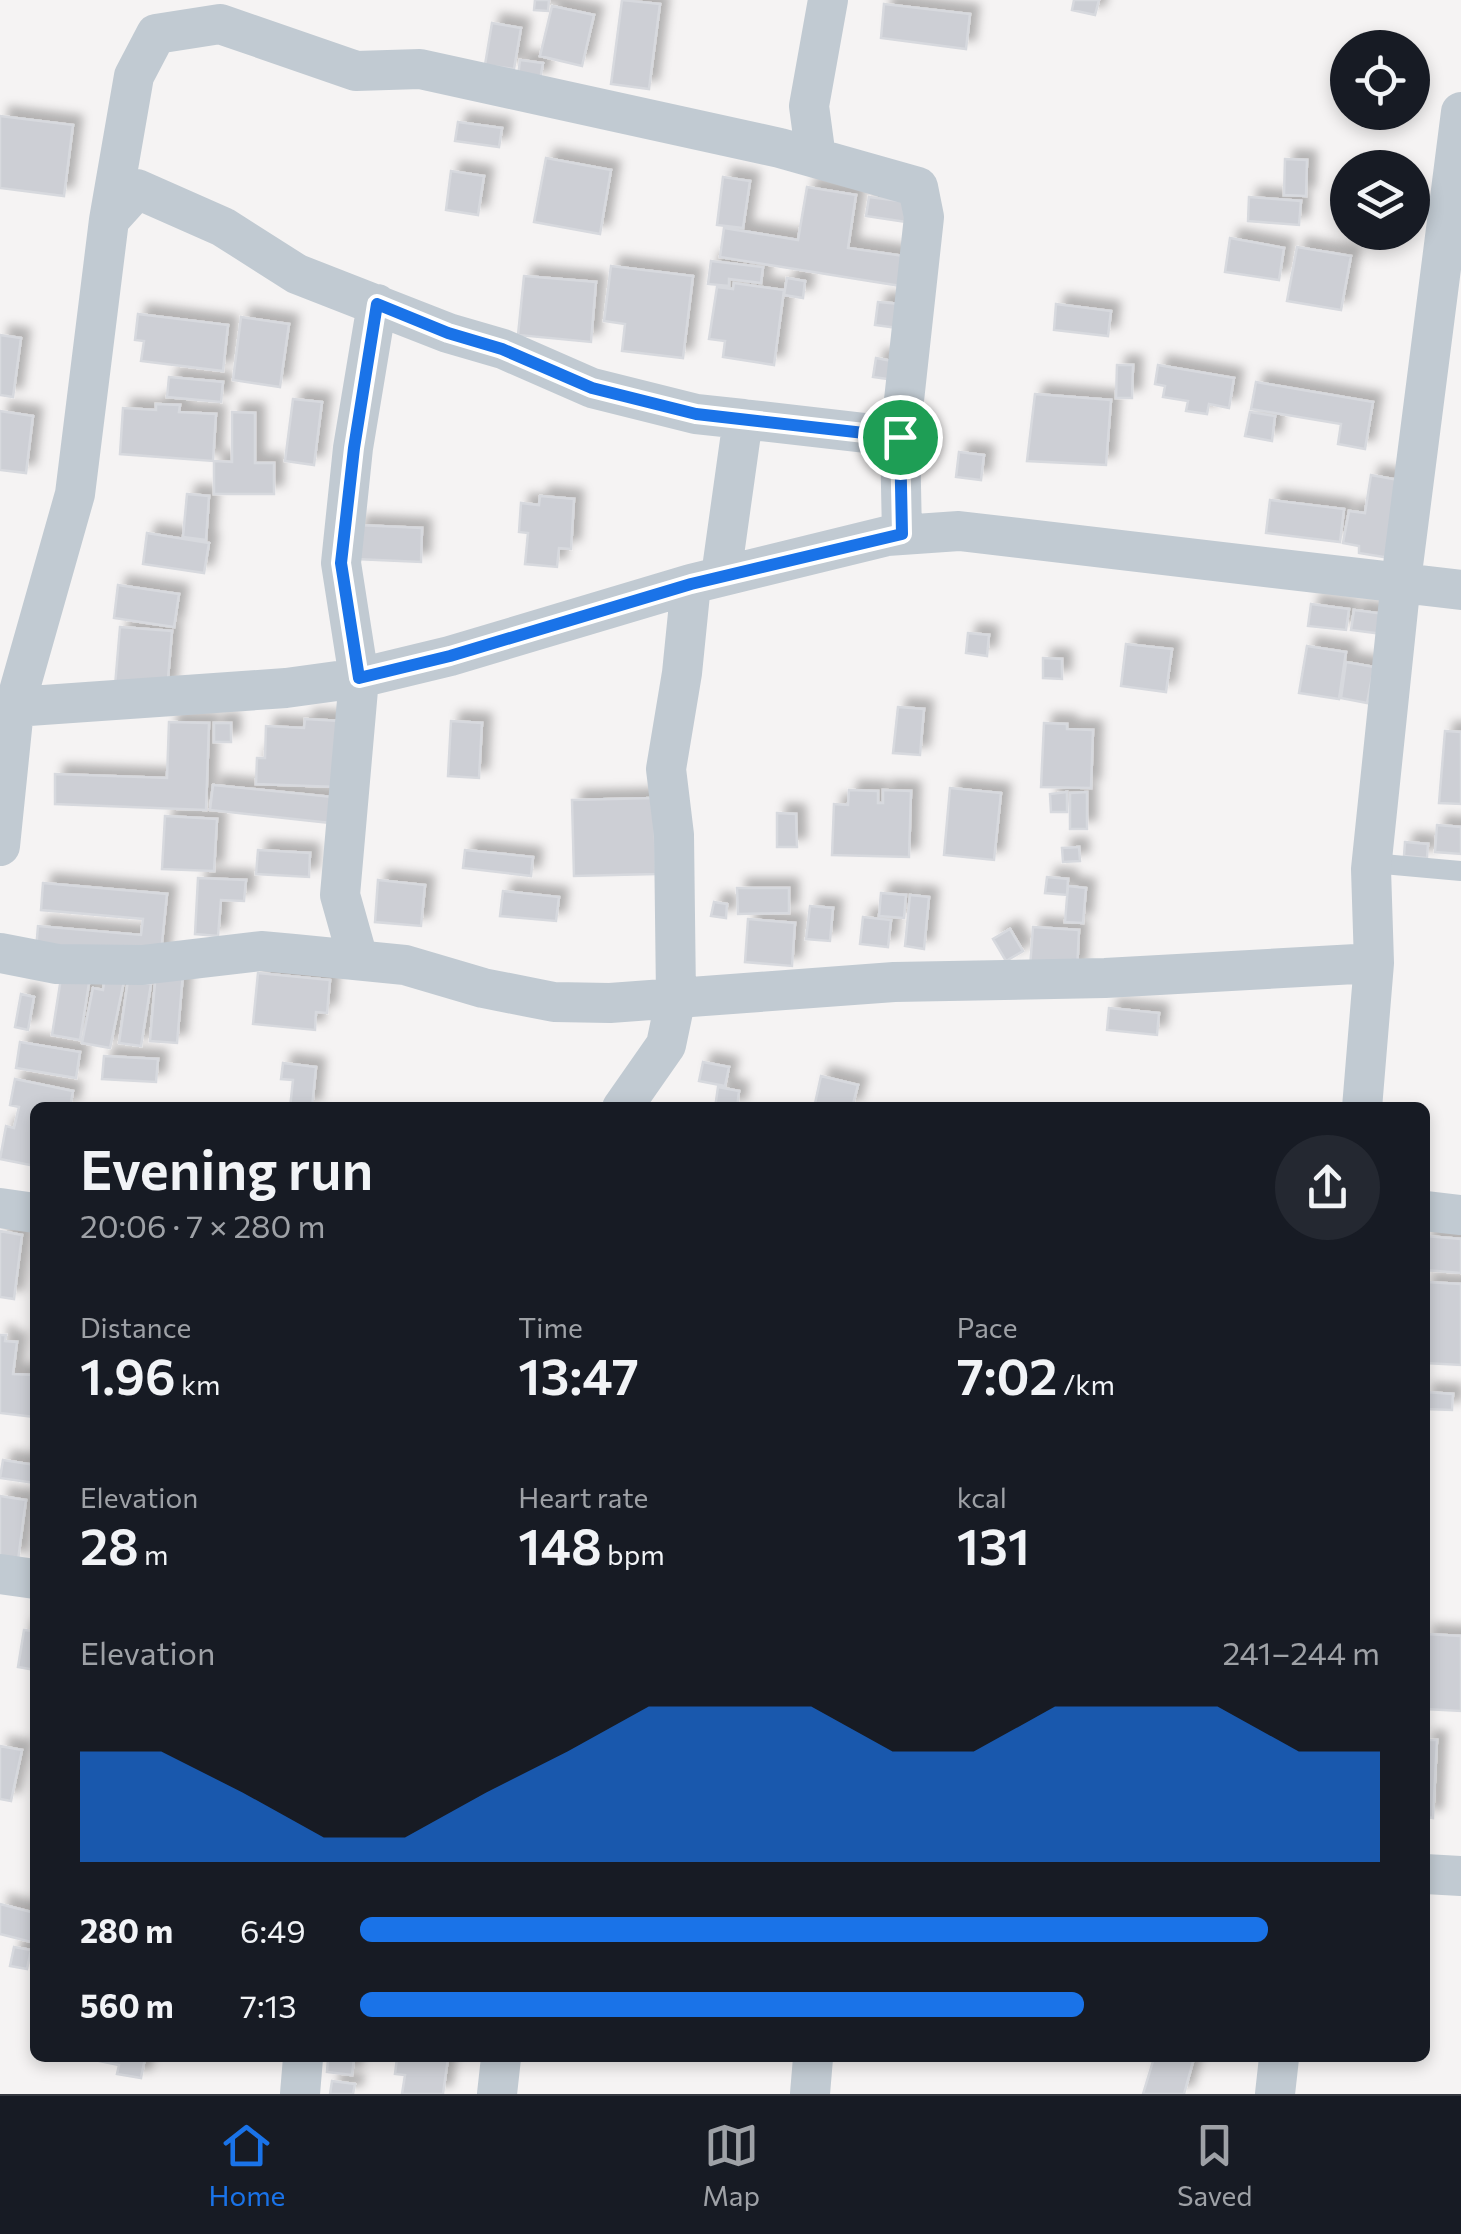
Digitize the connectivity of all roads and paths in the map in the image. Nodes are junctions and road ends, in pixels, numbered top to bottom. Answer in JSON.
{"nodes":[{"id":1,"x":828,"y":0,"type":"edge"},
{"id":2,"x":1461,"y":112,"type":"edge"},
{"id":3,"x":816,"y":158,"type":"junction"},
{"id":4,"x":109,"y":220,"type":"junction"},
{"id":5,"x":377,"y":304,"type":"junction"},
{"id":6,"x":743,"y":419,"type":"junction"},
{"id":7,"x":900,"y":437,"type":"junction"},
{"id":8,"x":902,"y":534,"type":"junction"},
{"id":9,"x":706,"y":580,"type":"junction"},
{"id":10,"x":1401,"y":580,"type":"junction"},
{"id":11,"x":1461,"y":590,"type":"edge"},
{"id":12,"x":359,"y":678,"type":"junction"},
{"id":13,"x":7,"y":708,"type":"edge"},
{"id":14,"x":0,"y":846,"type":"edge"},
{"id":15,"x":1372,"y":864,"type":"junction"},
{"id":16,"x":1461,"y":871,"type":"edge"},
{"id":17,"x":0,"y":953,"type":"edge"},
{"id":18,"x":358,"y":959,"type":"junction"},
{"id":19,"x":1374,"y":963,"type":"junction"},
{"id":20,"x":676,"y":997,"type":"junction"},
{"id":21,"x":626,"y":1102,"type":"edge"},
{"id":22,"x":1362,"y":1102,"type":"edge"},
{"id":23,"x":0,"y":1208,"type":"edge"},
{"id":24,"x":30,"y":1211,"type":"edge"},
{"id":25,"x":1430,"y":1212,"type":"edge"},
{"id":26,"x":1461,"y":1215,"type":"edge"},
{"id":27,"x":0,"y":1574,"type":"edge"},
{"id":28,"x":30,"y":1578,"type":"edge"},
{"id":29,"x":1430,"y":1874,"type":"edge"},
{"id":30,"x":1461,"y":1876,"type":"edge"},
{"id":31,"x":303,"y":2062,"type":"edge"},
{"id":32,"x":501,"y":2062,"type":"edge"},
{"id":33,"x":812,"y":2062,"type":"edge"},
{"id":34,"x":1279,"y":2062,"type":"edge"},
{"id":35,"x":300,"y":2094,"type":"edge"},
{"id":36,"x":497,"y":2094,"type":"edge"},
{"id":37,"x":810,"y":2094,"type":"edge"},
{"id":38,"x":1275,"y":2094,"type":"edge"}],
"edges":[{"from":1,"to":3,"type":"street"},
{"from":2,"to":10,"type":"street"},
{"from":3,"to":4,"type":"street"},
{"from":3,"to":7,"type":"street"},
{"from":4,"to":5,"type":"street"},
{"from":4,"to":13,"type":"street"},
{"from":5,"to":6,"type":"street"},
{"from":5,"to":12,"type":"street"},
{"from":6,"to":7,"type":"street"},
{"from":6,"to":9,"type":"street"},
{"from":7,"to":8,"type":"street"},
{"from":8,"to":9,"type":"street"},
{"from":8,"to":10,"type":"street"},
{"from":9,"to":12,"type":"street"},
{"from":9,"to":20,"type":"street"},
{"from":10,"to":11,"type":"street"},
{"from":10,"to":15,"type":"street"},
{"from":12,"to":13,"type":"street"},
{"from":12,"to":18,"type":"street"},
{"from":13,"to":14,"type":"street"},
{"from":15,"to":16,"type":"lane"},
{"from":15,"to":19,"type":"street"},
{"from":17,"to":18,"type":"street"},
{"from":18,"to":20,"type":"street"},
{"from":19,"to":20,"type":"street"},
{"from":19,"to":22,"type":"street"},
{"from":20,"to":21,"type":"street"},
{"from":23,"to":24,"type":"street"},
{"from":25,"to":26,"type":"street"},
{"from":27,"to":28,"type":"street"},
{"from":29,"to":30,"type":"street"},
{"from":31,"to":35,"type":"street"},
{"from":32,"to":36,"type":"street"},
{"from":33,"to":37,"type":"street"},
{"from":34,"to":38,"type":"street"}]}
